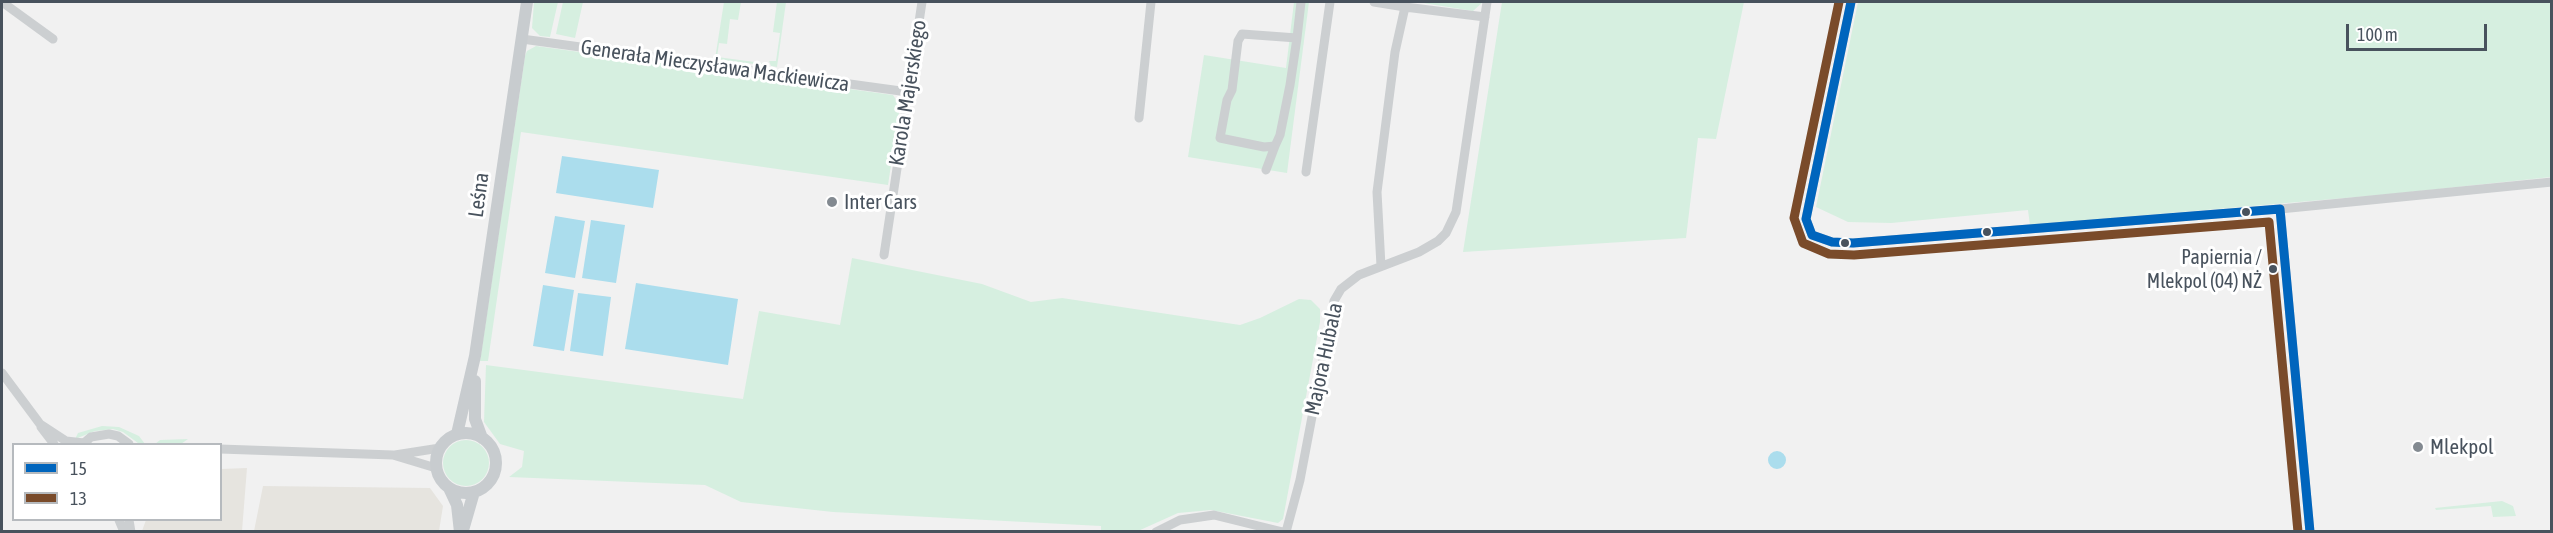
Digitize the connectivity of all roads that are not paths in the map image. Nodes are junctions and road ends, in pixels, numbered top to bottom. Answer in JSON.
{"nodes":[{"id":1,"x":2,"y":2,"type":"edge"},
{"id":2,"x":529,"y":2,"type":"edge"},
{"id":3,"x":922,"y":2,"type":"edge"},
{"id":4,"x":1151,"y":2,"type":"edge"},
{"id":5,"x":1301,"y":2,"type":"edge"},
{"id":6,"x":1330,"y":2,"type":"edge"},
{"id":7,"x":1374,"y":2,"type":"edge"},
{"id":8,"x":1487,"y":2,"type":"edge"},
{"id":9,"x":1851,"y":2,"type":"edge"},
{"id":10,"x":1405,"y":7,"type":"junction"},
{"id":11,"x":1485,"y":17,"type":"junction"},
{"id":12,"x":1297,"y":38,"type":"junction"},
{"id":13,"x":53,"y":39,"type":"dead end"},
{"id":14,"x":522,"y":39,"type":"junction"},
{"id":15,"x":908,"y":92,"type":"junction"},
{"id":16,"x":1139,"y":118,"type":"dead end"},
{"id":17,"x":1275,"y":146,"type":"junction"},
{"id":18,"x":1266,"y":170,"type":"dead end"},
{"id":19,"x":1306,"y":172,"type":"dead end"},
{"id":20,"x":2552,"y":182,"type":"edge"},
{"id":21,"x":2280,"y":209,"type":"junction"},
{"id":22,"x":884,"y":255,"type":"dead end"},
{"id":23,"x":1381,"y":266,"type":"junction"},
{"id":24,"x":475,"y":356,"type":"junction"},
{"id":25,"x":2,"y":373,"type":"edge"},
{"id":26,"x":40,"y":424,"type":"junction"},
{"id":27,"x":458,"y":434,"type":"junction"},
{"id":28,"x":482,"y":438,"type":"junction"},
{"id":29,"x":53,"y":443,"type":"edge"},
{"id":30,"x":78,"y":443,"type":"edge"},
{"id":31,"x":85,"y":443,"type":"edge"},
{"id":32,"x":128,"y":443,"type":"edge"},
{"id":33,"x":440,"y":448,"type":"junction"},
{"id":34,"x":222,"y":449,"type":"edge"},
{"id":35,"x":393,"y":455,"type":"junction"},
{"id":36,"x":436,"y":468,"type":"junction"},
{"id":37,"x":449,"y":488,"type":"junction"},
{"id":38,"x":474,"y":492,"type":"junction"},
{"id":39,"x":461,"y":531,"type":"edge"},
{"id":40,"x":1156,"y":531,"type":"edge"},
{"id":41,"x":1285,"y":531,"type":"edge"},
{"id":42,"x":2310,"y":531,"type":"edge"}],
"edges":[{"from":1,"to":13,"type":"street"},
{"from":2,"to":14,"type":"main road","name":"Leśna"},
{"from":3,"to":15,"type":"street","name":"Karola Majerskiego"},
{"from":4,"to":16,"type":"street"},
{"from":5,"to":12,"type":"street"},
{"from":6,"to":19,"type":"street"},
{"from":7,"to":10,"type":"street"},
{"from":8,"to":11,"type":"street","name":"Majora Hubala"},
{"from":9,"to":21,"type":"street"},
{"from":10,"to":11,"type":"street"},
{"from":10,"to":23,"type":"street"},
{"from":11,"to":23,"type":"street","name":"Majora Hubala"},
{"from":12,"to":17,"type":"street"},
{"from":12,"to":17,"type":"street"},
{"from":14,"to":15,"type":"street","name":"Generała Mieczysława Mackiewicza"},
{"from":14,"to":24,"type":"main road","name":"Leśna"},
{"from":15,"to":22,"type":"street","name":"Karola Majerskiego"},
{"from":17,"to":18,"type":"street"},
{"from":20,"to":21,"type":"street"},
{"from":21,"to":42,"type":"street"},
{"from":23,"to":41,"type":"street","name":"Majora Hubala"},
{"from":24,"to":27,"type":"main road","name":"Leśna"},
{"from":24,"to":28,"type":"main road","name":"Leśna"},
{"from":25,"to":26,"type":"street"},
{"from":26,"to":29,"type":"street"},
{"from":26,"to":30,"type":"street"},
{"from":27,"to":28,"type":"main road"},
{"from":27,"to":33,"type":"main road"},
{"from":28,"to":38,"type":"main road"},
{"from":31,"to":32,"type":"street"},
{"from":33,"to":35,"type":"street"},
{"from":33,"to":36,"type":"main road"},
{"from":34,"to":35,"type":"street"},
{"from":35,"to":36,"type":"street"},
{"from":36,"to":37,"type":"main road"},
{"from":37,"to":38,"type":"main road"},
{"from":37,"to":39,"type":"main road"},
{"from":38,"to":39,"type":"main road"},
{"from":40,"to":41,"type":"street","name":"Majora Hubala"}]}
